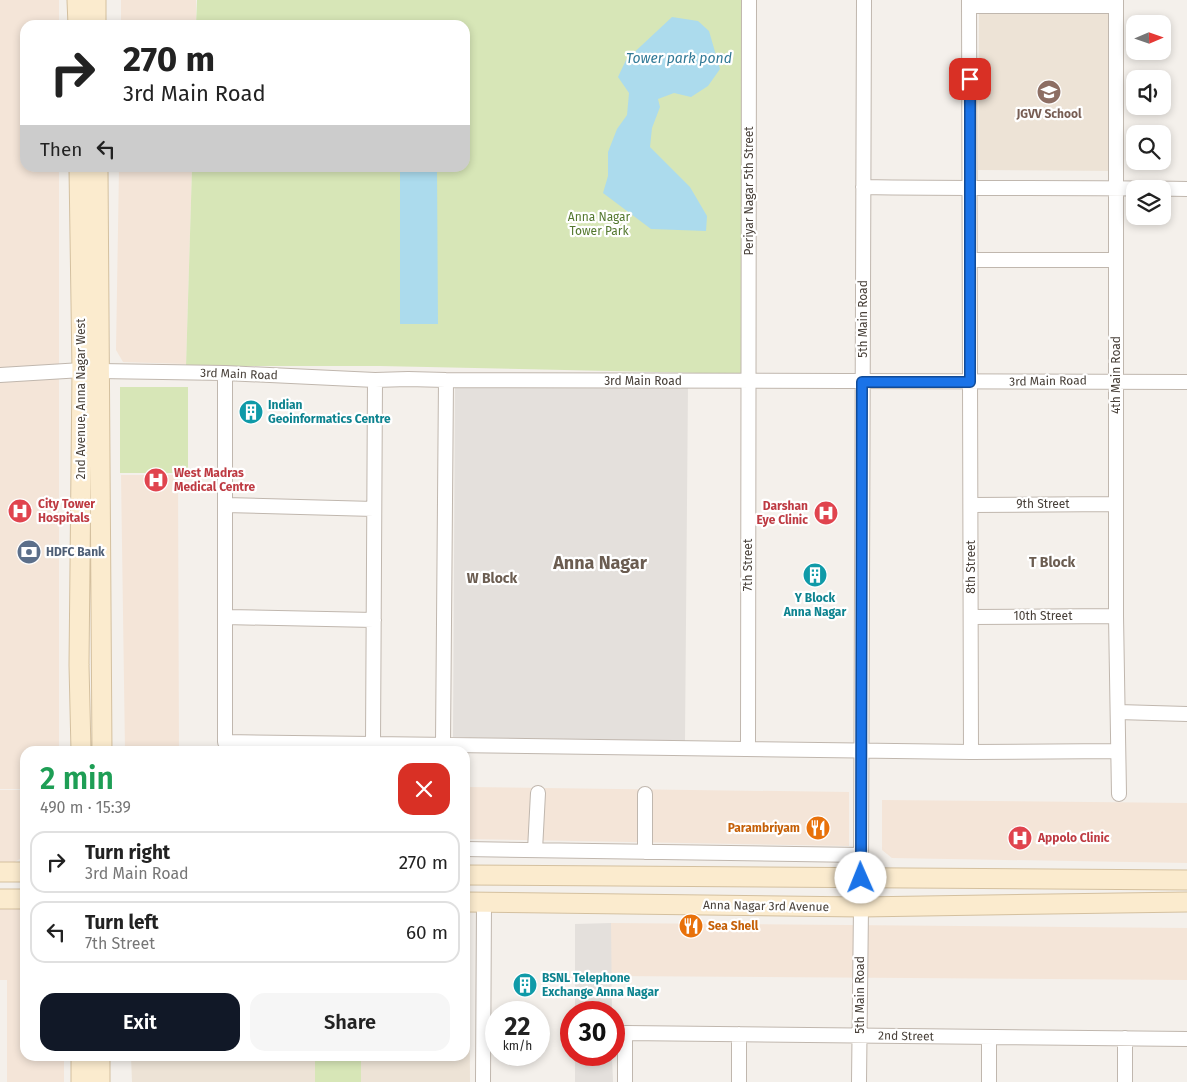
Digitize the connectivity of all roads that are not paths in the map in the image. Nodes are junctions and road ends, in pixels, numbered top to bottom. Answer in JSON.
{"nodes":[{"id":1,"x":77,"y":0,"type":"edge"},
{"id":2,"x":96,"y":0,"type":"edge"},
{"id":3,"x":749,"y":0,"type":"edge"},
{"id":4,"x":864,"y":0,"type":"edge"},
{"id":5,"x":969,"y":3,"type":"edge"},
{"id":6,"x":1116,"y":3,"type":"edge"},
{"id":7,"x":78,"y":20,"type":"edge"},
{"id":8,"x":96,"y":20,"type":"edge"},
{"id":9,"x":79,"y":172,"type":"edge"},
{"id":10,"x":98,"y":172,"type":"edge"},
{"id":11,"x":863,"y":187,"type":"junction"},
{"id":12,"x":1116,"y":188,"type":"junction"},
{"id":13,"x":970,"y":189,"type":"junction"},
{"id":14,"x":1187,"y":189,"type":"edge"},
{"id":15,"x":970,"y":260,"type":"junction"},
{"id":16,"x":1116,"y":260,"type":"junction"},
{"id":17,"x":91,"y":370,"type":"junction"},
{"id":18,"x":225,"y":373,"type":"junction"},
{"id":19,"x":0,"y":375,"type":"edge"},
{"id":20,"x":375,"y":380,"type":"junction"},
{"id":21,"x":446,"y":380,"type":"junction"},
{"id":22,"x":1116,"y":380,"type":"junction"},
{"id":23,"x":748,"y":381,"type":"junction"},
{"id":24,"x":862,"y":382,"type":"junction"},
{"id":25,"x":970,"y":382,"type":"junction"},
{"id":26,"x":1187,"y":382,"type":"edge"},
{"id":27,"x":1116,"y":504,"type":"junction"},
{"id":28,"x":226,"y":505,"type":"junction"},
{"id":29,"x":970,"y":505,"type":"junction"},
{"id":30,"x":374,"y":509,"type":"junction"},
{"id":31,"x":1116,"y":616,"type":"junction"},
{"id":32,"x":225,"y":617,"type":"junction"},
{"id":33,"x":971,"y":617,"type":"junction"},
{"id":34,"x":374,"y":620,"type":"junction"},
{"id":35,"x":1118,"y":712,"type":"junction"},
{"id":36,"x":1187,"y":714,"type":"edge"},
{"id":37,"x":373,"y":744,"type":"junction"},
{"id":38,"x":443,"y":744,"type":"junction"},
{"id":39,"x":81,"y":746,"type":"edge"},
{"id":40,"x":102,"y":746,"type":"edge"},
{"id":41,"x":388,"y":746,"type":"edge"},
{"id":42,"x":422,"y":746,"type":"edge"},
{"id":43,"x":748,"y":748,"type":"junction"},
{"id":44,"x":861,"y":750,"type":"junction"},
{"id":45,"x":1118,"y":751,"type":"junction"},
{"id":46,"x":971,"y":752,"type":"junction"},
{"id":47,"x":538,"y":793,"type":"dead end"},
{"id":48,"x":645,"y":794,"type":"dead end"},
{"id":49,"x":1119,"y":794,"type":"dead end"},
{"id":50,"x":470,"y":849,"type":"edge"},
{"id":51,"x":535,"y":850,"type":"junction"},
{"id":52,"x":645,"y":852,"type":"junction"},
{"id":53,"x":861,"y":855,"type":"junction"},
{"id":54,"x":0,"y":872,"type":"edge"},
{"id":55,"x":20,"y":872,"type":"edge"},
{"id":56,"x":470,"y":875,"type":"edge"},
{"id":57,"x":861,"y":878,"type":"junction"},
{"id":58,"x":1187,"y":880,"type":"edge"},
{"id":59,"x":0,"y":899,"type":"edge"},
{"id":60,"x":20,"y":899,"type":"edge"},
{"id":61,"x":470,"y":902,"type":"edge"},
{"id":62,"x":484,"y":902,"type":"junction"},
{"id":63,"x":1187,"y":902,"type":"edge"},
{"id":64,"x":861,"y":907,"type":"junction"},
{"id":65,"x":739,"y":1034,"type":"junction"},
{"id":66,"x":860,"y":1035,"type":"junction"},
{"id":67,"x":989,"y":1037,"type":"junction"},
{"id":68,"x":1125,"y":1038,"type":"junction"},
{"id":69,"x":1187,"y":1039,"type":"edge"},
{"id":70,"x":81,"y":1061,"type":"edge"},
{"id":71,"x":100,"y":1061,"type":"edge"},
{"id":72,"x":81,"y":1082,"type":"edge"},
{"id":73,"x":100,"y":1082,"type":"edge"},
{"id":74,"x":483,"y":1082,"type":"edge"},
{"id":75,"x":625,"y":1082,"type":"edge"},
{"id":76,"x":739,"y":1082,"type":"edge"},
{"id":77,"x":859,"y":1082,"type":"edge"},
{"id":78,"x":989,"y":1082,"type":"edge"},
{"id":79,"x":1125,"y":1082,"type":"edge"}],
"edges":[{"from":1,"to":7,"type":"main road"},
{"from":2,"to":8,"type":"main road"},
{"from":3,"to":23,"type":"street","name":"Periyar Nagar 5th Street"},
{"from":4,"to":11,"type":"street","name":"5th Main Road"},
{"from":5,"to":6,"type":"street"},
{"from":5,"to":13,"type":"street"},
{"from":6,"to":12,"type":"street","name":"4th Main Road"},
{"from":9,"to":17,"type":"main road","name":"2nd Avenue, Anna Nagar West"},
{"from":10,"to":17,"type":"main road","name":"2nd Avenue, Anna Nagar West"},
{"from":11,"to":13,"type":"street"},
{"from":11,"to":24,"type":"street","name":"5th Main Road"},
{"from":12,"to":13,"type":"street"},
{"from":12,"to":14,"type":"street"},
{"from":12,"to":16,"type":"street","name":"4th Main Road"},
{"from":13,"to":15,"type":"street"},
{"from":15,"to":16,"type":"street"},
{"from":15,"to":25,"type":"street"},
{"from":16,"to":22,"type":"street","name":"4th Main Road"},
{"from":17,"to":18,"type":"street","name":"3rd Main Road"},
{"from":17,"to":19,"type":"street","name":"3rd Main Road"},
{"from":17,"to":39,"type":"main road","name":"2nd Avenue, Anna Nagar West"},
{"from":17,"to":40,"type":"main road","name":"2nd Avenue, Anna Nagar West"},
{"from":18,"to":20,"type":"street","name":"3rd Main Road"},
{"from":18,"to":28,"type":"street"},
{"from":20,"to":21,"type":"street","name":"3rd Main Road"},
{"from":20,"to":30,"type":"street"},
{"from":21,"to":23,"type":"street","name":"3rd Main Road"},
{"from":21,"to":38,"type":"street"},
{"from":22,"to":25,"type":"street","name":"3rd Main Road"},
{"from":22,"to":26,"type":"street","name":"3rd Main Road"},
{"from":22,"to":27,"type":"street","name":"4th Main Road"},
{"from":23,"to":24,"type":"street","name":"3rd Main Road"},
{"from":23,"to":43,"type":"street","name":"7th Street"},
{"from":24,"to":25,"type":"street","name":"3rd Main Road"},
{"from":24,"to":44,"type":"street","name":"5th Main Road"},
{"from":25,"to":29,"type":"street","name":"8th Street"},
{"from":27,"to":29,"type":"street","name":"9th Street"},
{"from":27,"to":31,"type":"street","name":"4th Main Road"},
{"from":28,"to":30,"type":"street"},
{"from":28,"to":32,"type":"street"},
{"from":29,"to":33,"type":"street","name":"8th Street"},
{"from":30,"to":34,"type":"street"},
{"from":31,"to":33,"type":"street","name":"10th Street"},
{"from":31,"to":35,"type":"street","name":"4th Main Road"},
{"from":32,"to":34,"type":"street"},
{"from":32,"to":37,"type":"street"},
{"from":33,"to":46,"type":"street","name":"8th Street"},
{"from":34,"to":37,"type":"street"},
{"from":35,"to":36,"type":"street"},
{"from":35,"to":45,"type":"street","name":"4th Main Road"},
{"from":37,"to":41,"type":"street"},
{"from":38,"to":42,"type":"street"},
{"from":38,"to":43,"type":"street"},
{"from":43,"to":44,"type":"street"},
{"from":44,"to":46,"type":"street"},
{"from":44,"to":53,"type":"street","name":"5th Main Road"},
{"from":45,"to":46,"type":"street"},
{"from":45,"to":49,"type":"street","name":"4th Main Road"},
{"from":47,"to":51,"type":"street"},
{"from":48,"to":52,"type":"street"},
{"from":50,"to":51,"type":"street"},
{"from":51,"to":52,"type":"street"},
{"from":52,"to":53,"type":"street"},
{"from":53,"to":57,"type":"street","name":"5th Main Road"},
{"from":54,"to":55,"type":"main road"},
{"from":56,"to":57,"type":"main road"},
{"from":57,"to":58,"type":"main road"},
{"from":59,"to":60,"type":"main road"},
{"from":61,"to":62,"type":"main road","name":"Anna Nagar 3rd Avenue"},
{"from":62,"to":64,"type":"main road","name":"Anna Nagar 3rd Avenue"},
{"from":62,"to":74,"type":"street"},
{"from":63,"to":64,"type":"main road","name":"Anna Nagar 3rd Avenue"},
{"from":64,"to":66,"type":"street","name":"5th Main Road"},
{"from":65,"to":66,"type":"street","name":"2nd Street"},
{"from":65,"to":75,"type":"street","name":"2nd Street"},
{"from":65,"to":76,"type":"street"},
{"from":66,"to":67,"type":"street","name":"2nd Street"},
{"from":66,"to":77,"type":"street","name":"5th Main Road"},
{"from":67,"to":68,"type":"street","name":"2nd Street"},
{"from":67,"to":78,"type":"street"},
{"from":68,"to":69,"type":"street","name":"2nd Street"},
{"from":68,"to":79,"type":"street"},
{"from":70,"to":72,"type":"main road"},
{"from":71,"to":73,"type":"main road"}]}
